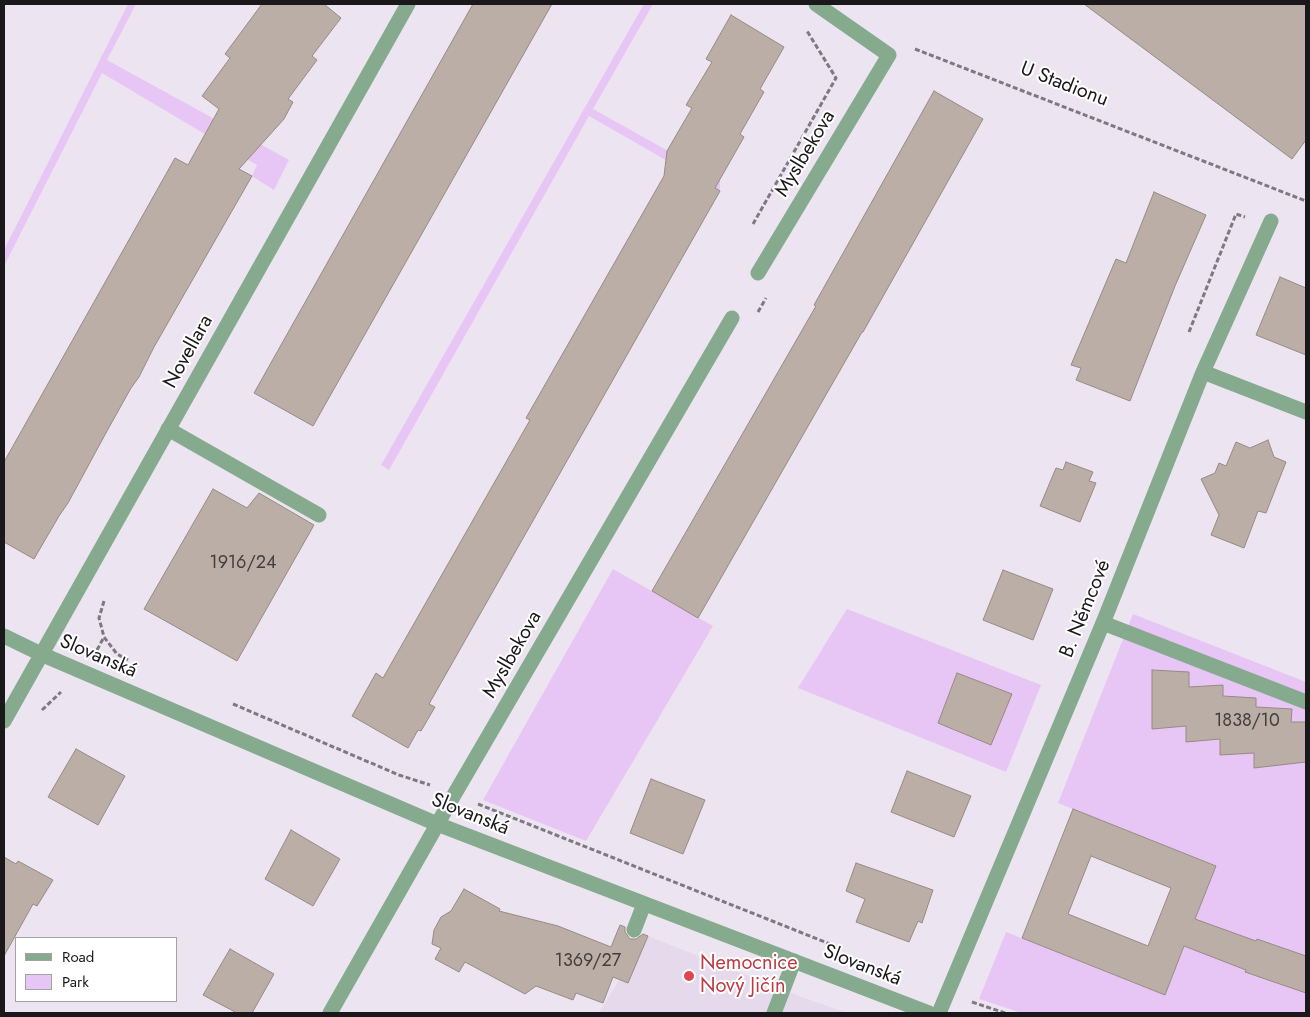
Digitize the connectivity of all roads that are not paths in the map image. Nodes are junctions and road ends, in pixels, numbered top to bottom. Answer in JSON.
{"nodes":[{"id":1,"x":408,"y":4,"type":"edge"},
{"id":2,"x":816,"y":4,"type":"edge"},
{"id":3,"x":1271,"y":221,"type":"dead end"},
{"id":4,"x":758,"y":273,"type":"dead end"},
{"id":5,"x":732,"y":318,"type":"dead end"},
{"id":6,"x":1204,"y":372,"type":"junction"},
{"id":7,"x":1306,"y":412,"type":"edge"},
{"id":8,"x":168,"y":429,"type":"junction"},
{"id":9,"x":320,"y":515,"type":"dead end"},
{"id":10,"x":1103,"y":623,"type":"junction"},
{"id":11,"x":4,"y":636,"type":"edge"},
{"id":12,"x":41,"y":654,"type":"junction"},
{"id":13,"x":1306,"y":702,"type":"edge"},
{"id":14,"x":4,"y":721,"type":"edge"},
{"id":15,"x":437,"y":824,"type":"junction"},
{"id":16,"x":644,"y":904,"type":"junction"},
{"id":17,"x":634,"y":930,"type":"dead end"},
{"id":18,"x":794,"y":962,"type":"junction"},
{"id":19,"x":330,"y":1013,"type":"edge"},
{"id":20,"x":774,"y":1013,"type":"edge"},
{"id":21,"x":928,"y":1013,"type":"edge"},
{"id":22,"x":939,"y":1013,"type":"edge"}],
"edges":[{"from":1,"to":8,"type":"street","name":"Novellara"},
{"from":2,"to":4,"type":"street","name":"Myslbekova"},
{"from":3,"to":6,"type":"street","name":"B. Němcové"},
{"from":5,"to":15,"type":"street","name":"Myslbekova"},
{"from":6,"to":7,"type":"street"},
{"from":6,"to":10,"type":"street","name":"B. Němcové"},
{"from":8,"to":9,"type":"street"},
{"from":8,"to":12,"type":"street","name":"Novellara"},
{"from":10,"to":13,"type":"street"},
{"from":10,"to":22,"type":"street","name":"B. Němcové"},
{"from":11,"to":12,"type":"street","name":"Slovanská"},
{"from":12,"to":14,"type":"street","name":"Novellara"},
{"from":12,"to":15,"type":"street","name":"Slovanská"},
{"from":15,"to":16,"type":"street","name":"Slovanská"},
{"from":15,"to":19,"type":"street","name":"Myslbekova"},
{"from":16,"to":17,"type":"street"},
{"from":16,"to":18,"type":"street","name":"Slovanská"},
{"from":18,"to":20,"type":"street"},
{"from":18,"to":21,"type":"street","name":"Slovanská"}]}
